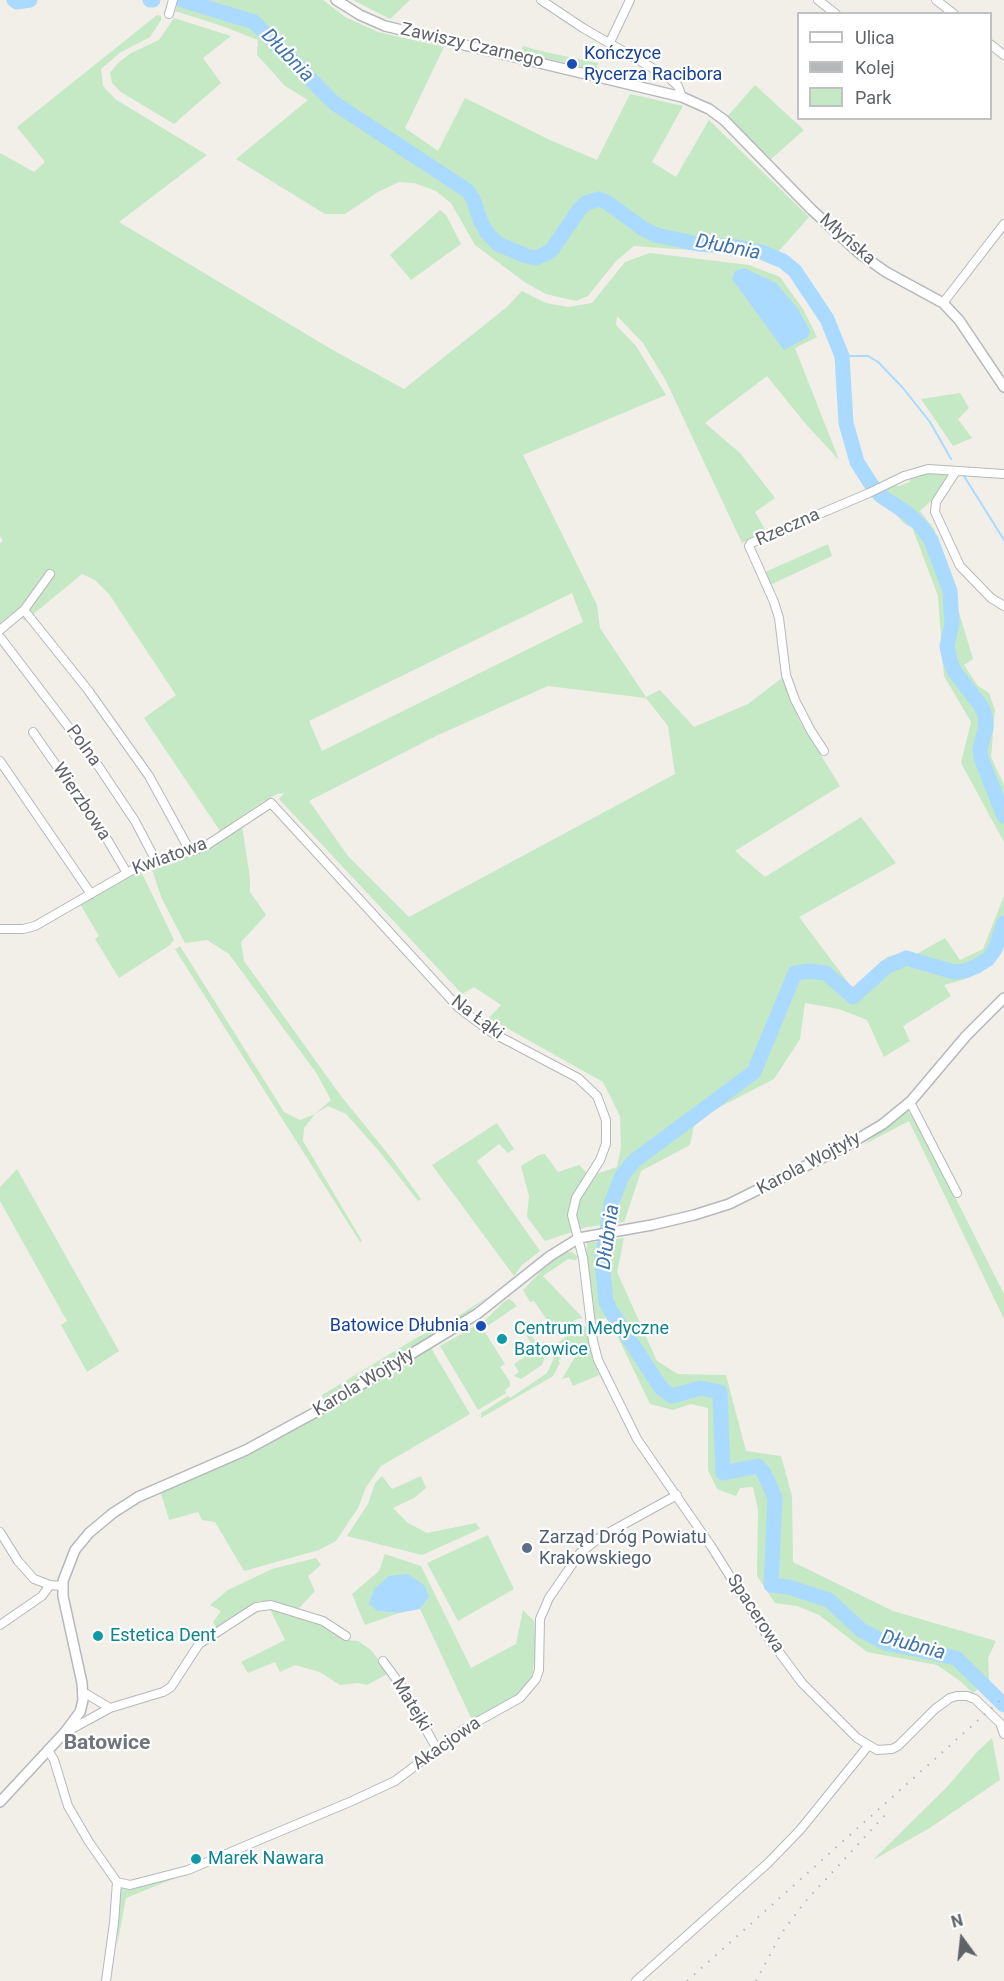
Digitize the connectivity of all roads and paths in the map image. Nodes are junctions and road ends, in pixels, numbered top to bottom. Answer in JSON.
{"nodes":[{"id":1,"x":336,"y":0,"type":"edge"},
{"id":2,"x":541,"y":0,"type":"edge"},
{"id":3,"x":630,"y":0,"type":"edge"},
{"id":4,"x":818,"y":0,"type":"edge"},
{"id":5,"x":936,"y":0,"type":"edge"},
{"id":6,"x":173,"y":1,"type":"edge"},
{"id":7,"x":833,"y":12,"type":"edge"},
{"id":8,"x":951,"y":12,"type":"edge"},
{"id":9,"x":169,"y":14,"type":"dead end"},
{"id":10,"x":610,"y":42,"type":"junction"},
{"id":11,"x":992,"y":46,"type":"edge"},
{"id":12,"x":1004,"y":55,"type":"edge"},
{"id":13,"x":682,"y":98,"type":"junction"},
{"id":14,"x":1004,"y":224,"type":"edge"},
{"id":15,"x":943,"y":303,"type":"junction"},
{"id":16,"x":1004,"y":387,"type":"edge"},
{"id":17,"x":956,"y":471,"type":"junction"},
{"id":18,"x":1004,"y":474,"type":"edge"},
{"id":19,"x":50,"y":574,"type":"dead end"},
{"id":20,"x":1004,"y":606,"type":"edge"},
{"id":21,"x":24,"y":610,"type":"junction"},
{"id":22,"x":0,"y":630,"type":"edge"},
{"id":23,"x":0,"y":638,"type":"edge"},
{"id":24,"x":33,"y":732,"type":"dead end"},
{"id":25,"x":824,"y":750,"type":"dead end"},
{"id":26,"x":0,"y":761,"type":"edge"},
{"id":27,"x":271,"y":803,"type":"joint"},
{"id":28,"x":190,"y":851,"type":"junction"},
{"id":29,"x":156,"y":861,"type":"junction"},
{"id":30,"x":127,"y":873,"type":"junction"},
{"id":31,"x":91,"y":894,"type":"junction"},
{"id":32,"x":0,"y":929,"type":"edge"},
{"id":33,"x":1004,"y":998,"type":"edge"},
{"id":34,"x":910,"y":1101,"type":"junction"},
{"id":35,"x":957,"y":1193,"type":"dead end"},
{"id":36,"x":579,"y":1238,"type":"junction"},
{"id":37,"x":677,"y":1495,"type":"junction"},
{"id":38,"x":0,"y":1532,"type":"edge"},
{"id":39,"x":50,"y":1585,"type":"junction"},
{"id":40,"x":62,"y":1587,"type":"junction"},
{"id":41,"x":0,"y":1625,"type":"edge"},
{"id":42,"x":346,"y":1636,"type":"dead end"},
{"id":43,"x":383,"y":1661,"type":"dead end"},
{"id":44,"x":83,"y":1692,"type":"junction"},
{"id":45,"x":110,"y":1708,"type":"junction"},
{"id":46,"x":66,"y":1732,"type":"junction"},
{"id":47,"x":1004,"y":1734,"type":"edge"},
{"id":48,"x":868,"y":1746,"type":"junction"},
{"id":49,"x":437,"y":1749,"type":"junction"},
{"id":50,"x":48,"y":1750,"type":"junction"},
{"id":51,"x":0,"y":1802,"type":"edge"},
{"id":52,"x":117,"y":1882,"type":"junction"},
{"id":53,"x":106,"y":1981,"type":"edge"},
{"id":54,"x":636,"y":1981,"type":"edge"}],
"edges":[{"from":1,"to":13,"type":"street","name":"Zawiszy Czarnego"},
{"from":2,"to":10,"type":"street"},
{"from":3,"to":10,"type":"street"},
{"from":4,"to":7,"type":"street"},
{"from":5,"to":8,"type":"street"},
{"from":6,"to":9,"type":"street"},
{"from":10,"to":13,"type":"street"},
{"from":11,"to":12,"type":"street"},
{"from":13,"to":15,"type":"street","name":"Młyńska"},
{"from":14,"to":15,"type":"street"},
{"from":15,"to":16,"type":"street","name":"Młyńska"},
{"from":17,"to":18,"type":"street","name":"Rzeczna"},
{"from":17,"to":20,"type":"street"},
{"from":17,"to":25,"type":"street","name":"Rzeczna"},
{"from":19,"to":21,"type":"street"},
{"from":21,"to":22,"type":"street"},
{"from":21,"to":28,"type":"street"},
{"from":23,"to":29,"type":"street","name":"Polna"},
{"from":24,"to":30,"type":"street","name":"Wierzbowa"},
{"from":26,"to":31,"type":"street"},
{"from":27,"to":28,"type":"street","name":"Kwiatowa"},
{"from":27,"to":36,"type":"street","name":"Na Łąki"},
{"from":28,"to":29,"type":"street","name":"Kwiatowa"},
{"from":29,"to":30,"type":"street","name":"Kwiatowa"},
{"from":30,"to":31,"type":"street","name":"Kwiatowa"},
{"from":31,"to":32,"type":"street","name":"Kwiatowa"},
{"from":33,"to":34,"type":"street","name":"Karola Wojtyły"},
{"from":34,"to":35,"type":"street"},
{"from":34,"to":36,"type":"street","name":"Karola Wojtyły"},
{"from":36,"to":37,"type":"street","name":"Spacerowa"},
{"from":36,"to":40,"type":"street","name":"Karola Wojtyły"},
{"from":37,"to":48,"type":"street","name":"Spacerowa"},
{"from":37,"to":49,"type":"street","name":"Akacjowa"},
{"from":38,"to":39,"type":"street"},
{"from":39,"to":40,"type":"street"},
{"from":39,"to":41,"type":"street"},
{"from":40,"to":44,"type":"street"},
{"from":42,"to":45,"type":"street"},
{"from":43,"to":49,"type":"street","name":"Matejki"},
{"from":44,"to":45,"type":"street"},
{"from":44,"to":46,"type":"street"},
{"from":45,"to":46,"type":"street"},
{"from":46,"to":50,"type":"street"},
{"from":47,"to":48,"type":"street"},
{"from":48,"to":54,"type":"street"},
{"from":49,"to":52,"type":"street","name":"Akacjowa"},
{"from":50,"to":51,"type":"street"},
{"from":50,"to":52,"type":"street"},
{"from":52,"to":53,"type":"street"}]}
